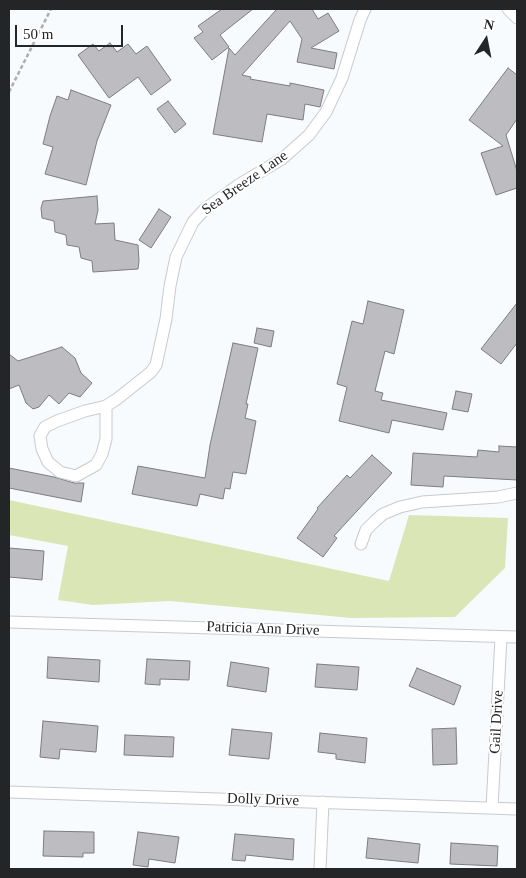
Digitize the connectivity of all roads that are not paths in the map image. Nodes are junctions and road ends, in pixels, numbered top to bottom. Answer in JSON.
{"nodes":[{"id":1,"x":366,"y":9,"type":"edge"},
{"id":2,"x":508,"y":9,"type":"edge"},
{"id":3,"x":517,"y":18,"type":"edge"},
{"id":4,"x":106,"y":406,"type":"junction"},
{"id":5,"x":517,"y":493,"type":"edge"},
{"id":6,"x":361,"y":544,"type":"dead end"},
{"id":7,"x":9,"y":622,"type":"edge"},
{"id":8,"x":501,"y":637,"type":"junction"},
{"id":9,"x":517,"y":637,"type":"edge"},
{"id":10,"x":9,"y":792,"type":"edge"},
{"id":11,"x":323,"y":802,"type":"junction"},
{"id":12,"x":492,"y":808,"type":"junction"},
{"id":13,"x":517,"y":809,"type":"edge"},
{"id":14,"x":320,"y":869,"type":"edge"}],
"edges":[{"from":1,"to":4,"type":"street","name":"Sea Breeze Lane"},
{"from":2,"to":3,"type":"street"},
{"from":4,"to":4,"type":"street","name":"Sea Breeze Lane"},
{"from":5,"to":6,"type":"street"},
{"from":7,"to":8,"type":"street","name":"Patricia Ann Drive"},
{"from":8,"to":9,"type":"street","name":"Patricia Ann Drive"},
{"from":8,"to":12,"type":"street","name":"Gail Drive"},
{"from":10,"to":11,"type":"street","name":"Dolly Drive"},
{"from":11,"to":12,"type":"street","name":"Dolly Drive"},
{"from":11,"to":14,"type":"street"},
{"from":12,"to":13,"type":"street","name":"Dolly Drive"}]}
